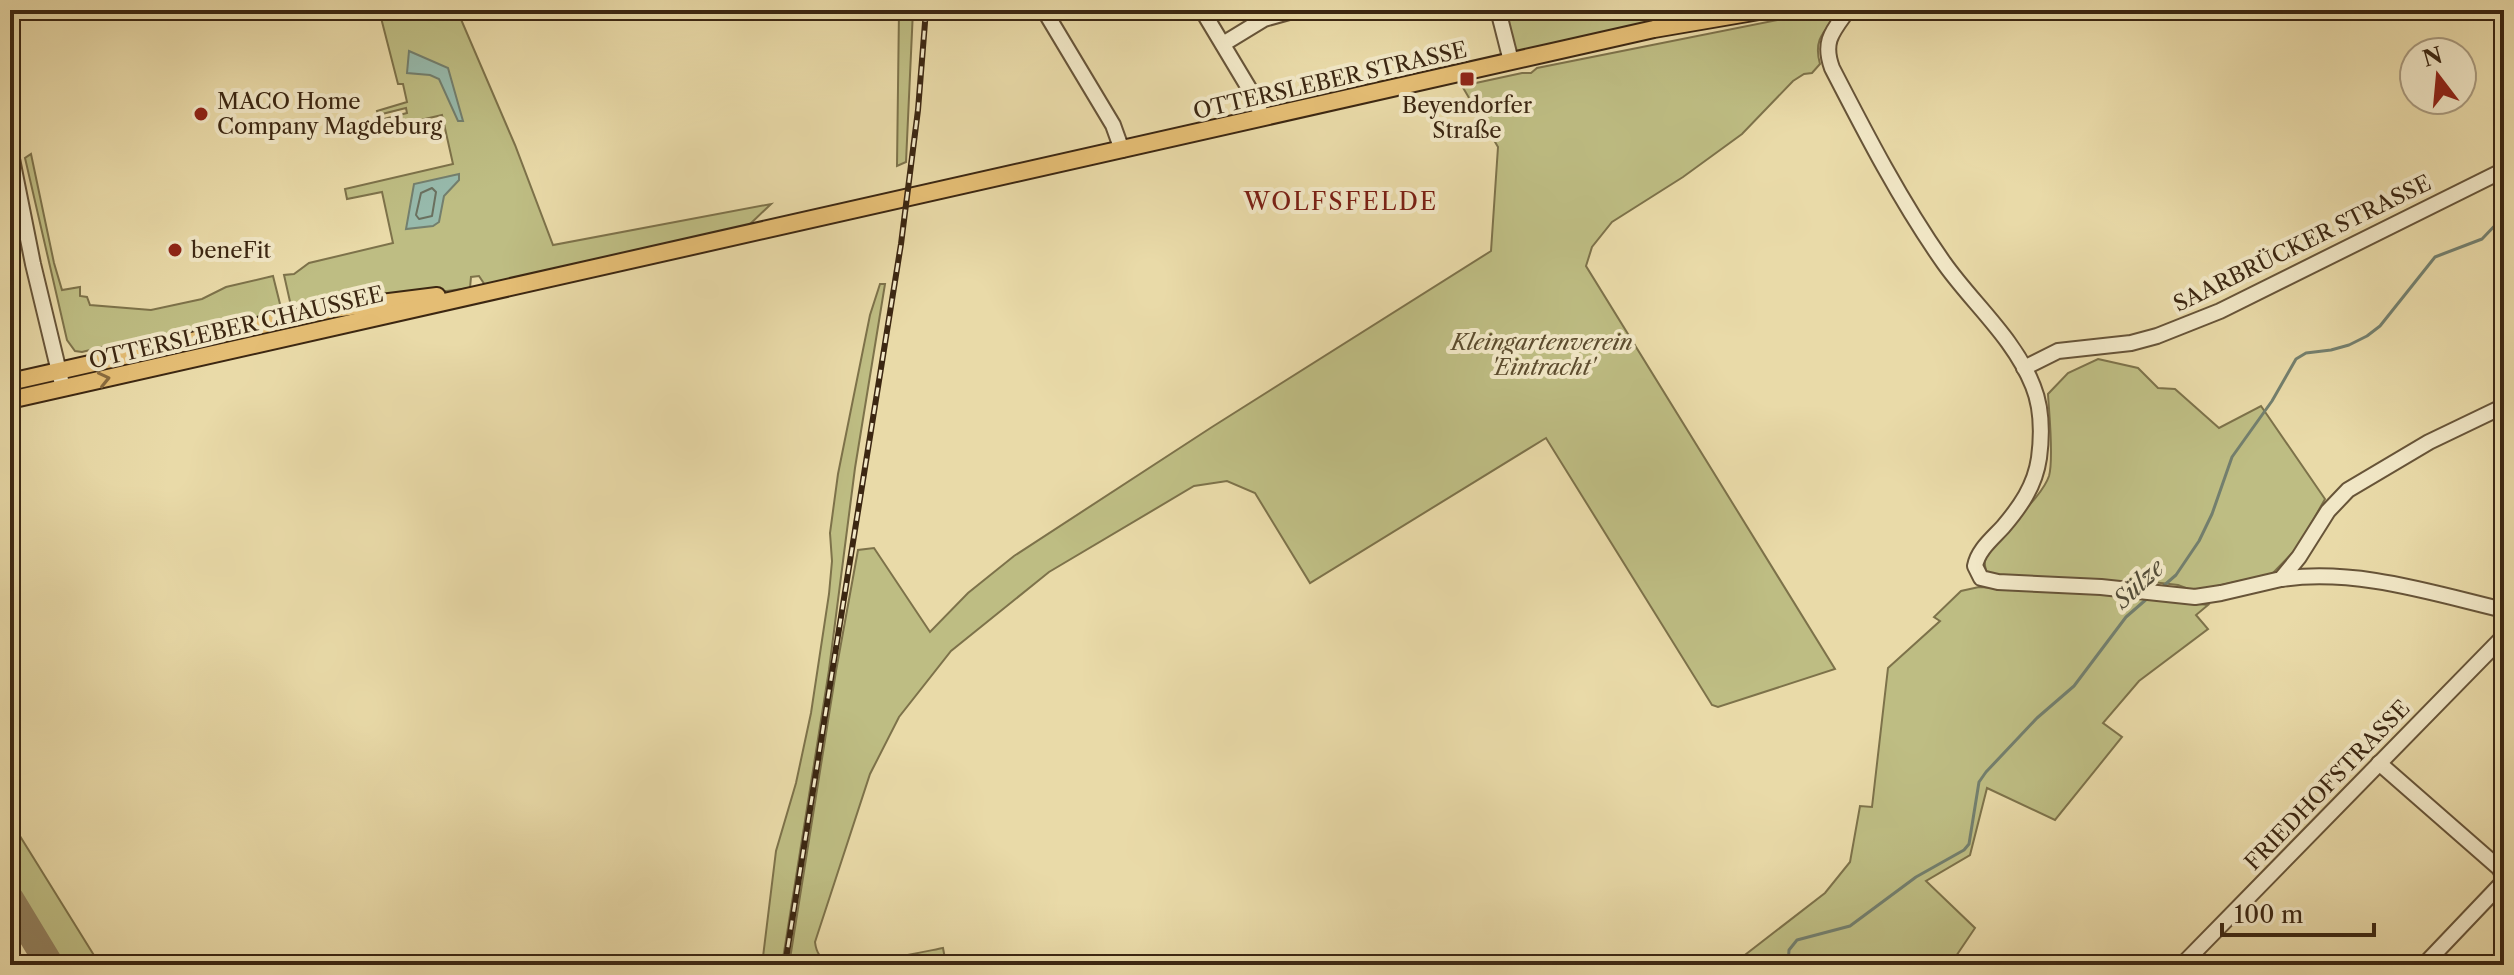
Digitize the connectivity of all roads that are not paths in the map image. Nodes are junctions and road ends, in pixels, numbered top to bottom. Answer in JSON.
{"nodes":[{"id":1,"x":13,"y":10,"type":"edge"},
{"id":2,"x":1044,"y":10,"type":"edge"},
{"id":3,"x":1202,"y":10,"type":"edge"},
{"id":4,"x":1296,"y":10,"type":"edge"},
{"id":5,"x":1498,"y":10,"type":"edge"},
{"id":6,"x":1765,"y":10,"type":"edge"},
{"id":7,"x":1848,"y":10,"type":"edge"},
{"id":8,"x":10,"y":17,"type":"edge"},
{"id":9,"x":1223,"y":44,"type":"junction"},
{"id":10,"x":1511,"y":61,"type":"junction"},
{"id":11,"x":1479,"y":68,"type":"junction"},
{"id":12,"x":1459,"y":73,"type":"junction"},
{"id":13,"x":1411,"y":84,"type":"junction"},
{"id":14,"x":1384,"y":90,"type":"junction"},
{"id":15,"x":1262,"y":118,"type":"junction"},
{"id":16,"x":10,"y":149,"type":"edge"},
{"id":17,"x":1122,"y":150,"type":"junction"},
{"id":18,"x":2504,"y":170,"type":"edge"},
{"id":19,"x":907,"y":199,"type":"joint"},
{"id":20,"x":470,"y":295,"type":"junction"},
{"id":21,"x":2024,"y":368,"type":"junction"},
{"id":22,"x":58,"y":371,"type":"junction"},
{"id":23,"x":10,"y":382,"type":"edge"},
{"id":24,"x":63,"y":388,"type":"junction"},
{"id":25,"x":10,"y":400,"type":"edge"},
{"id":26,"x":2504,"y":406,"type":"edge"},
{"id":27,"x":2281,"y":579,"type":"junction"},
{"id":28,"x":2504,"y":610,"type":"edge"},
{"id":29,"x":2504,"y":636,"type":"edge"},
{"id":30,"x":2379,"y":763,"type":"junction"},
{"id":31,"x":2502,"y":875,"type":"edge"},
{"id":32,"x":2182,"y":965,"type":"edge"},
{"id":33,"x":2424,"y":965,"type":"edge"}],
"edges":[{"from":1,"to":8,"type":"street"},
{"from":2,"to":17,"type":"street"},
{"from":3,"to":9,"type":"street"},
{"from":4,"to":9,"type":"street"},
{"from":5,"to":10,"type":"street"},
{"from":6,"to":10,"type":"main road","name":"OTTERSLEBER STRASSE"},
{"from":7,"to":21,"type":"street"},
{"from":9,"to":15,"type":"street"},
{"from":10,"to":11,"type":"main road","name":"OTTERSLEBER STRASSE"},
{"from":11,"to":12,"type":"main road","name":"OTTERSLEBER STRASSE"},
{"from":11,"to":13,"type":"street"},
{"from":12,"to":13,"type":"main road","name":"OTTERSLEBER STRASSE"},
{"from":12,"to":14,"type":"street"},
{"from":13,"to":14,"type":"main road","name":"OTTERSLEBER STRASSE"},
{"from":14,"to":15,"type":"main road","name":"OTTERSLEBER STRASSE"},
{"from":15,"to":17,"type":"main road","name":"OTTERSLEBER STRASSE"},
{"from":16,"to":22,"type":"street"},
{"from":17,"to":19,"type":"main road","name":"OTTERSLEBER STRASSE"},
{"from":18,"to":21,"type":"street","name":"SAARBRÜCKER STRASSE"},
{"from":19,"to":20,"type":"main road","name":"OTTERSLEBER CHAUSSEE"},
{"from":20,"to":22,"type":"main road","name":"OTTERSLEBER CHAUSSEE"},
{"from":24,"to":20,"type":"main road","name":"OTTERSLEBER CHAUSSEE","one_way":true},
{"from":21,"to":27,"type":"street"},
{"from":22,"to":23,"type":"main road","name":"OTTERSLEBER CHAUSSEE"},
{"from":22,"to":24,"type":"street"},
{"from":24,"to":25,"type":"main road","name":"OTTERSLEBER CHAUSSEE"},
{"from":26,"to":27,"type":"street"},
{"from":27,"to":28,"type":"street"},
{"from":29,"to":30,"type":"street","name":"FRIEDHOFSTRASSE"},
{"from":30,"to":31,"type":"street"},
{"from":30,"to":32,"type":"street","name":"FRIEDHOFSTRASSE"},
{"from":31,"to":33,"type":"street"}]}
